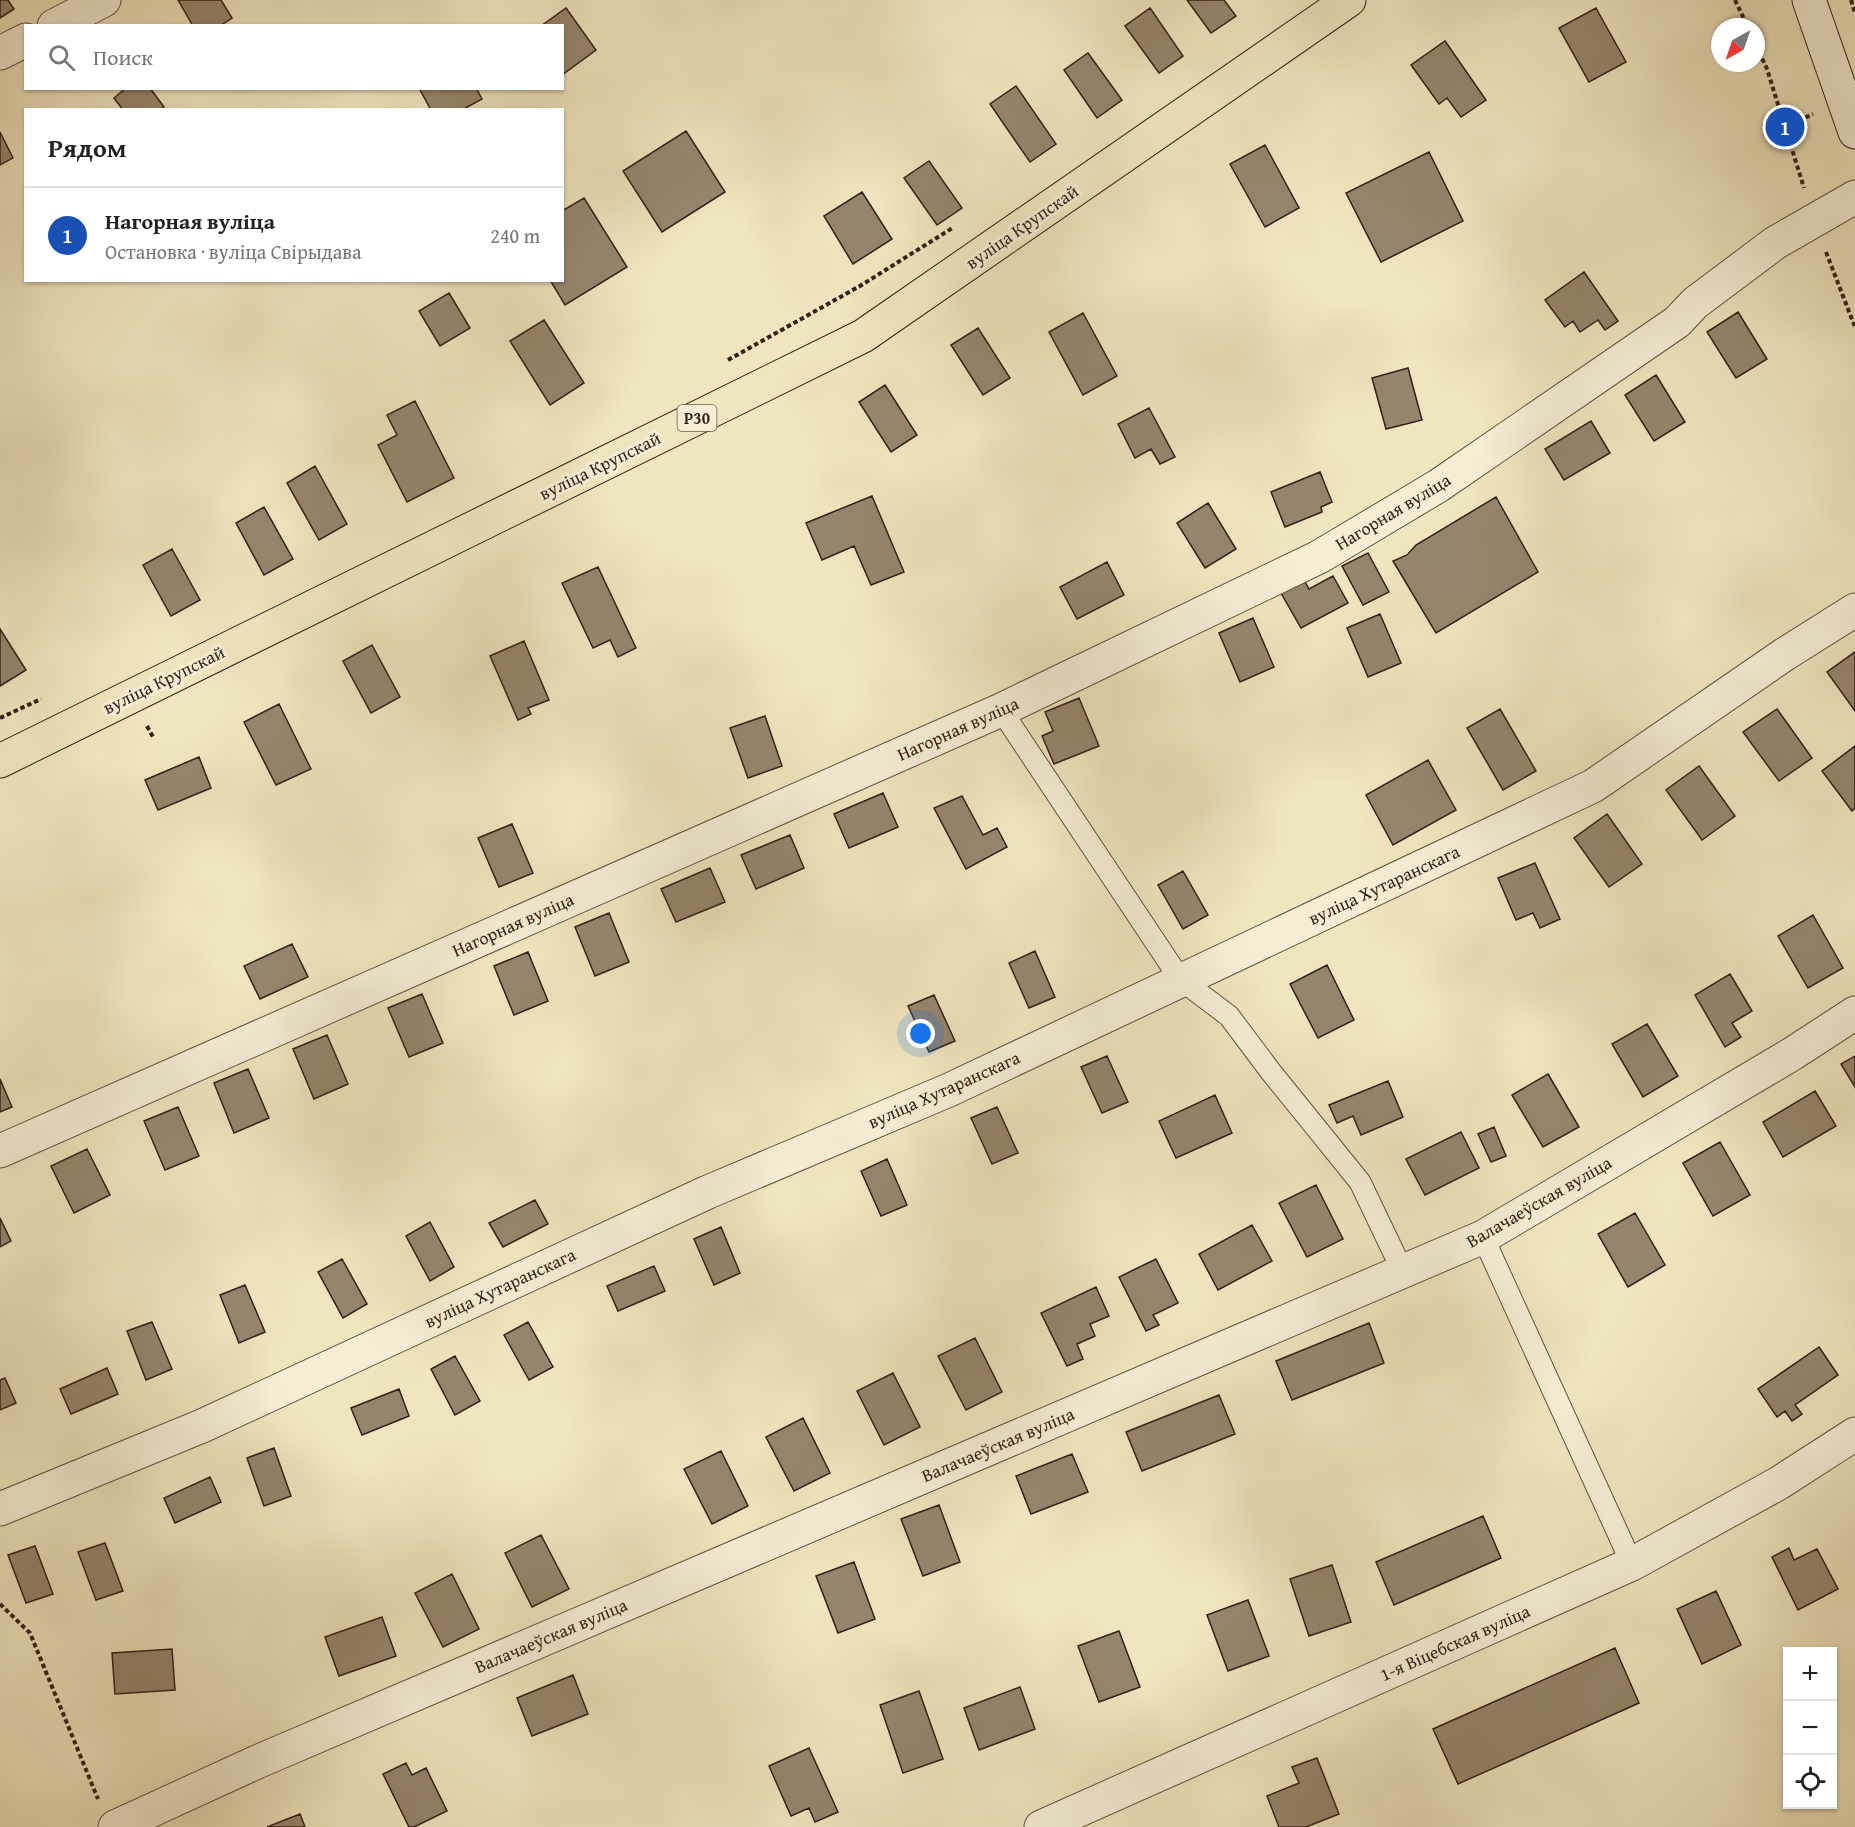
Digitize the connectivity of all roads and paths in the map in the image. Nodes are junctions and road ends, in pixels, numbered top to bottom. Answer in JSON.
{"nodes":[{"id":1,"x":104,"y":0,"type":"edge"},
{"id":2,"x":1349,"y":0,"type":"edge"},
{"id":3,"x":1735,"y":0,"type":"edge"},
{"id":4,"x":1809,"y":0,"type":"edge"},
{"id":5,"x":1851,"y":0,"type":"edge"},
{"id":6,"x":1855,"y":13,"type":"edge"},
{"id":7,"x":1744,"y":18,"type":"edge"},
{"id":8,"x":58,"y":24,"type":"edge"},
{"id":9,"x":24,"y":41,"type":"edge"},
{"id":10,"x":0,"y":53,"type":"edge"},
{"id":11,"x":1765,"y":65,"type":"edge"},
{"id":12,"x":1855,"y":132,"type":"edge"},
{"id":13,"x":1855,"y":196,"type":"edge"},
{"id":14,"x":1814,"y":220,"type":"junction"},
{"id":15,"x":963,"y":222,"type":"dead end"},
{"id":16,"x":1855,"y":327,"type":"edge"},
{"id":17,"x":721,"y":365,"type":"dead end"},
{"id":18,"x":1855,"y":610,"type":"edge"},
{"id":19,"x":50,"y":694,"type":"dead end"},
{"id":20,"x":1001,"y":710,"type":"junction"},
{"id":21,"x":0,"y":718,"type":"edge"},
{"id":22,"x":0,"y":761,"type":"edge"},
{"id":23,"x":1180,"y":980,"type":"junction"},
{"id":24,"x":1855,"y":1013,"type":"edge"},
{"id":25,"x":0,"y":1151,"type":"edge"},
{"id":26,"x":1483,"y":1237,"type":"junction"},
{"id":27,"x":1403,"y":1272,"type":"junction"},
{"id":28,"x":1855,"y":1434,"type":"edge"},
{"id":29,"x":0,"y":1509,"type":"edge"},
{"id":30,"x":1632,"y":1564,"type":"junction"},
{"id":31,"x":0,"y":1604,"type":"edge"},
{"id":32,"x":108,"y":1816,"type":"edge"},
{"id":33,"x":1041,"y":1827,"type":"edge"}],
"edges":[{"from":1,"to":8,"type":"street"},
{"from":2,"to":22,"type":"main road","name":"вуліца Крупскай","number":"Р30"},
{"from":3,"to":7,"type":"path"},
{"from":4,"to":12,"type":"street"},
{"from":5,"to":6,"type":"path"},
{"from":9,"to":10,"type":"street"},
{"from":11,"to":14,"type":"path"},
{"from":13,"to":14,"type":"street","name":"Нагорная вуліца"},
{"from":14,"to":16,"type":"path"},
{"from":14,"to":20,"type":"street","name":"Нагорная вуліца"},
{"from":15,"to":17,"type":"path"},
{"from":18,"to":23,"type":"street","name":"вуліца Хутаранскага"},
{"from":19,"to":21,"type":"path"},
{"from":20,"to":23,"type":"lane"},
{"from":20,"to":25,"type":"street","name":"Нагорная вуліца"},
{"from":23,"to":27,"type":"lane"},
{"from":23,"to":29,"type":"street","name":"вуліца Хутаранскага"},
{"from":24,"to":26,"type":"street","name":"Валачаеўская вуліца"},
{"from":26,"to":27,"type":"street","name":"Валачаеўская вуліца"},
{"from":26,"to":30,"type":"lane"},
{"from":27,"to":32,"type":"street","name":"Валачаеўская вуліца"},
{"from":28,"to":30,"type":"street","name":"1-я Віцебская вуліца"},
{"from":30,"to":33,"type":"street","name":"1-я Віцебская вуліца"},
{"from":31,"to":32,"type":"path"}]}
